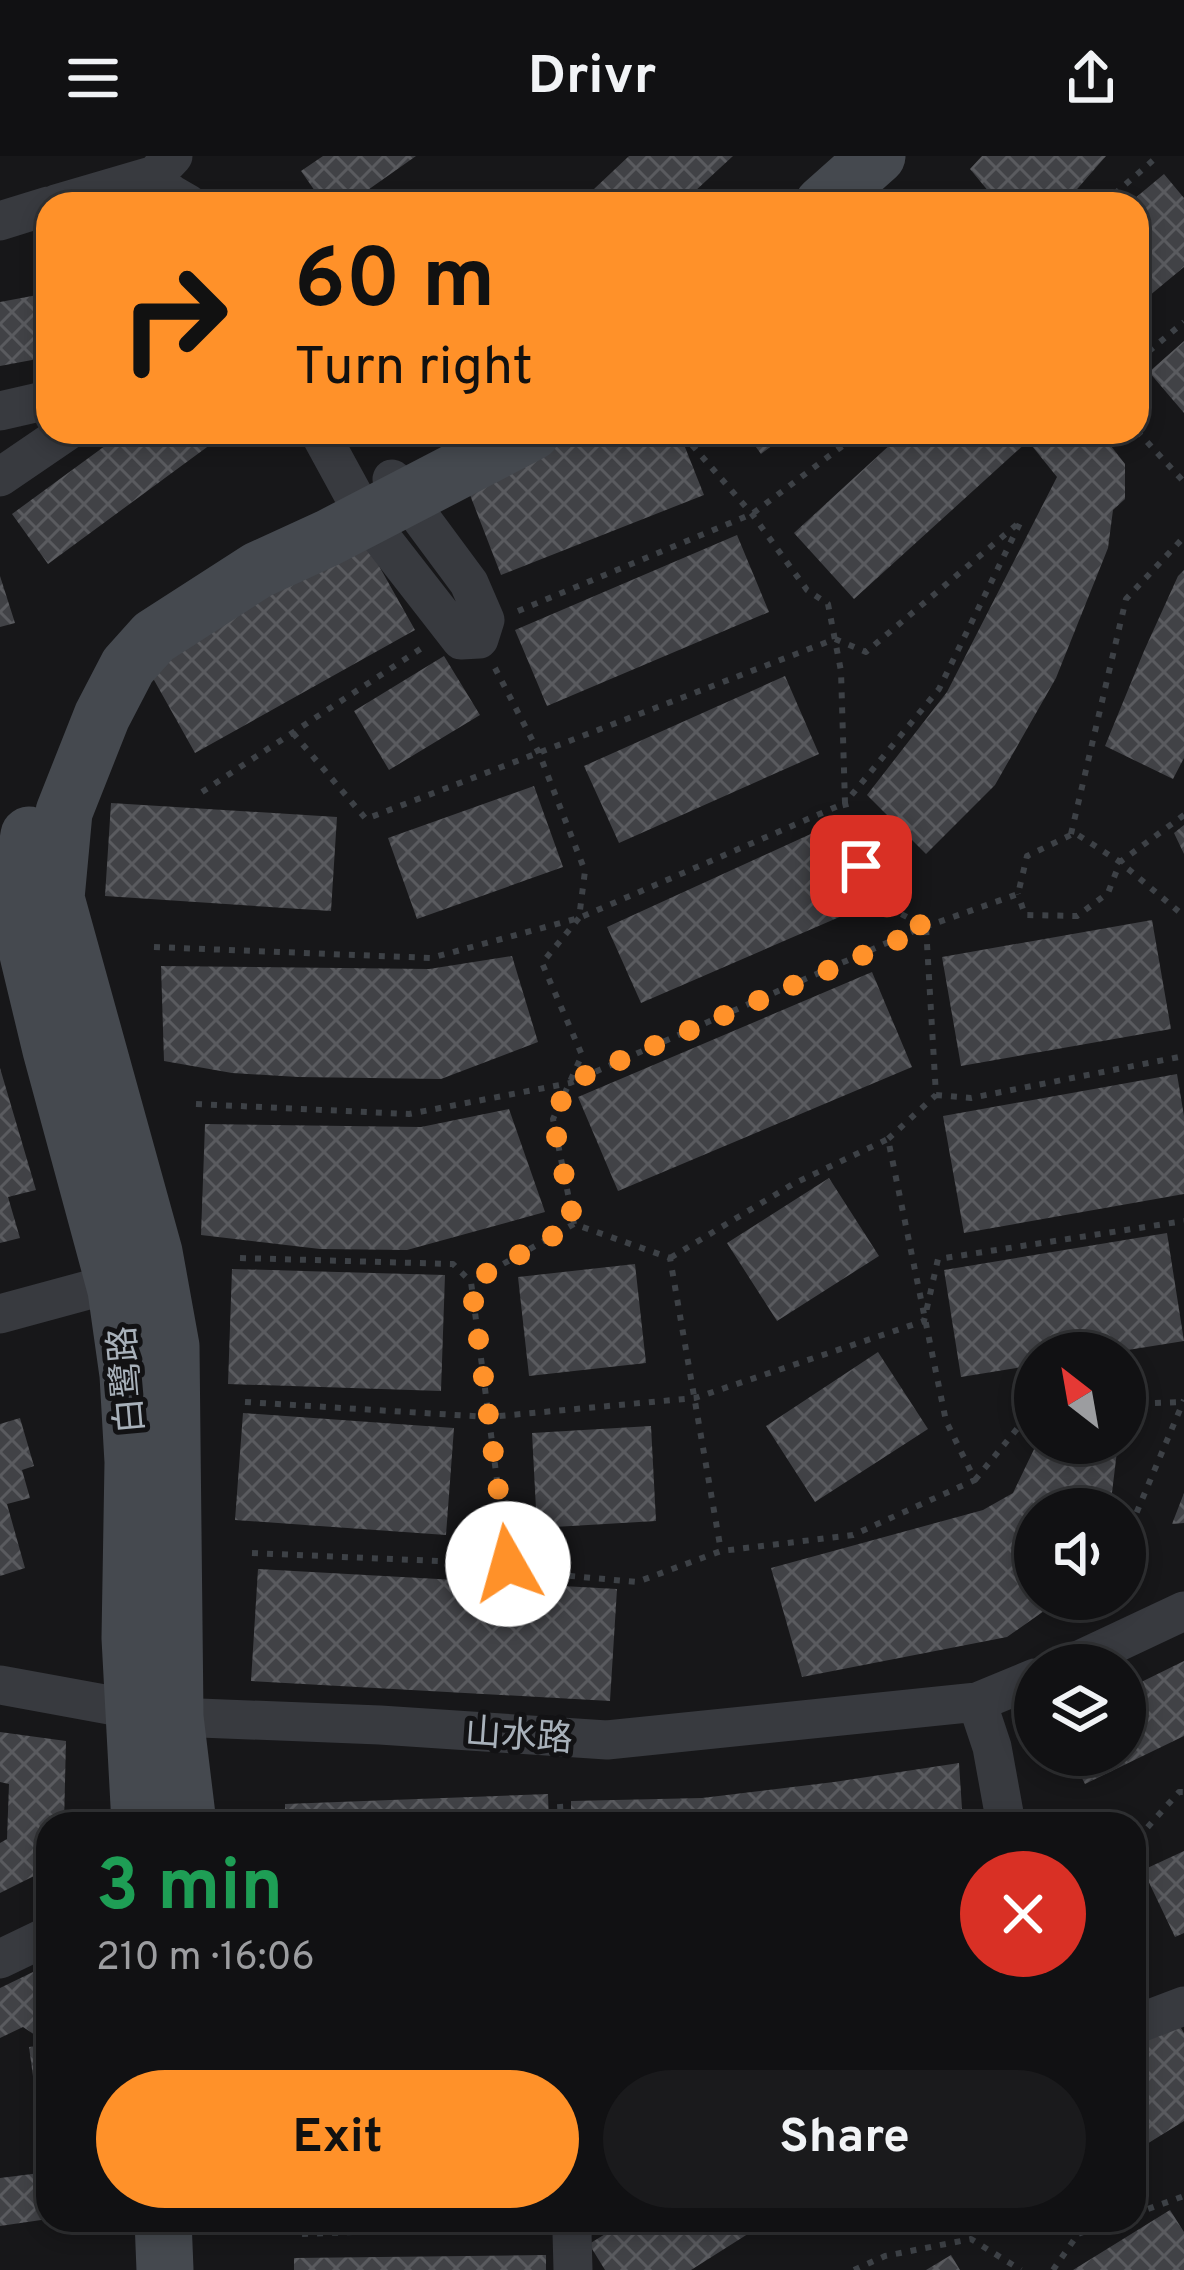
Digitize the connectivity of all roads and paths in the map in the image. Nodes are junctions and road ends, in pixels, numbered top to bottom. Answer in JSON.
{"nodes":[{"id":1,"x":877,"y":156,"type":"edge"},
{"id":2,"x":912,"y":156,"type":"edge"},
{"id":3,"x":1158,"y":156,"type":"edge"},
{"id":4,"x":164,"y":165,"type":"edge"},
{"id":5,"x":88,"y":192,"type":"edge"},
{"id":6,"x":836,"y":192,"type":"edge"},
{"id":7,"x":872,"y":192,"type":"edge"},
{"id":8,"x":1116,"y":192,"type":"edge"},
{"id":9,"x":36,"y":210,"type":"edge"},
{"id":10,"x":0,"y":221,"type":"edge"},
{"id":11,"x":1184,"y":322,"type":"edge"},
{"id":12,"x":1149,"y":351,"type":"edge"},
{"id":13,"x":36,"y":403,"type":"edge"},
{"id":14,"x":0,"y":411,"type":"edge"},
{"id":15,"x":48,"y":444,"type":"edge"},
{"id":16,"x":328,"y":444,"type":"edge"},
{"id":17,"x":463,"y":444,"type":"edge"},
{"id":18,"x":503,"y":444,"type":"edge"},
{"id":19,"x":845,"y":444,"type":"edge"},
{"id":20,"x":1149,"y":444,"type":"edge"},
{"id":21,"x":692,"y":445,"type":"dead end"},
{"id":22,"x":0,"y":477,"type":"edge"},
{"id":23,"x":1184,"y":482,"type":"edge"},
{"id":24,"x":371,"y":498,"type":"junction"},
{"id":25,"x":752,"y":514,"type":"junction"},
{"id":26,"x":1184,"y":537,"type":"edge"},
{"id":27,"x":472,"y":629,"type":"junction"},
{"id":28,"x":835,"y":639,"type":"junction"},
{"id":29,"x":293,"y":733,"type":"junction"},
{"id":30,"x":539,"y":754,"type":"junction"},
{"id":31,"x":202,"y":792,"type":"dead end"},
{"id":32,"x":845,"y":803,"type":"junction"},
{"id":33,"x":1184,"y":815,"type":"edge"},
{"id":34,"x":1070,"y":835,"type":"junction"},
{"id":35,"x":1120,"y":862,"type":"junction"},
{"id":36,"x":1018,"y":894,"type":"junction"},
{"id":37,"x":1184,"y":916,"type":"edge"},
{"id":38,"x":579,"y":918,"type":"junction"},
{"id":39,"x":27,"y":927,"type":"edge"},
{"id":40,"x":926,"y":928,"type":"junction"},
{"id":41,"x":154,"y":946,"type":"dead end"},
{"id":42,"x":1184,"y":1056,"type":"edge"},
{"id":43,"x":570,"y":1082,"type":"junction"},
{"id":44,"x":936,"y":1095,"type":"junction"},
{"id":45,"x":196,"y":1104,"type":"dead end"},
{"id":46,"x":888,"y":1139,"type":"junction"},
{"id":47,"x":1184,"y":1221,"type":"edge"},
{"id":48,"x":574,"y":1224,"type":"junction"},
{"id":49,"x":239,"y":1258,"type":"dead end"},
{"id":50,"x":670,"y":1258,"type":"junction"},
{"id":51,"x":471,"y":1282,"type":"junction"},
{"id":52,"x":114,"y":1283,"type":"junction"},
{"id":53,"x":0,"y":1314,"type":"edge"},
{"id":54,"x":924,"y":1321,"type":"junction"},
{"id":55,"x":694,"y":1398,"type":"junction"},
{"id":56,"x":1184,"y":1401,"type":"edge"},
{"id":57,"x":245,"y":1402,"type":"dead end"},
{"id":58,"x":1146,"y":1403,"type":"edge"},
{"id":59,"x":489,"y":1418,"type":"junction"},
{"id":60,"x":1014,"y":1433,"type":"edge"},
{"id":61,"x":975,"y":1480,"type":"junction"},
{"id":62,"x":1146,"y":1491,"type":"edge"},
{"id":63,"x":721,"y":1550,"type":"junction"},
{"id":64,"x":253,"y":1552,"type":"dead end"},
{"id":65,"x":508,"y":1564,"type":"junction"},
{"id":66,"x":1184,"y":1611,"type":"edge"},
{"id":67,"x":1114,"y":1644,"type":"edge"},
{"id":68,"x":0,"y":1685,"type":"edge"},
{"id":69,"x":1014,"y":1687,"type":"edge"},
{"id":70,"x":977,"y":1702,"type":"junction"},
{"id":71,"x":155,"y":1714,"type":"junction"},
{"id":72,"x":1184,"y":1792,"type":"edge"},
{"id":73,"x":560,"y":1804,"type":"dead end"},
{"id":74,"x":142,"y":1812,"type":"edge"},
{"id":75,"x":184,"y":1812,"type":"edge"},
{"id":76,"x":560,"y":1812,"type":"edge"},
{"id":77,"x":1004,"y":1812,"type":"edge"},
{"id":78,"x":1146,"y":1829,"type":"edge"},
{"id":79,"x":36,"y":1942,"type":"edge"},
{"id":80,"x":0,"y":1959,"type":"edge"},
{"id":81,"x":1184,"y":2006,"type":"edge"},
{"id":82,"x":1146,"y":2020,"type":"edge"},
{"id":83,"x":1184,"y":2196,"type":"edge"},
{"id":84,"x":1146,"y":2210,"type":"edge"},
{"id":85,"x":348,"y":2232,"type":"edge"},
{"id":86,"x":572,"y":2232,"type":"edge"},
{"id":87,"x":1084,"y":2232,"type":"edge"},
{"id":88,"x":302,"y":2234,"type":"dead end"},
{"id":89,"x":1078,"y":2234,"type":"joint"},
{"id":90,"x":574,"y":2270,"type":"edge"},
{"id":91,"x":854,"y":2270,"type":"edge"},
{"id":92,"x":1021,"y":2270,"type":"edge"},
{"id":93,"x":1053,"y":2270,"type":"edge"}],
"edges":[{"from":1,"to":6,"type":"street"},
{"from":2,"to":7,"type":"street"},
{"from":3,"to":8,"type":"path"},
{"from":4,"to":5,"type":"street"},
{"from":9,"to":10,"type":"street"},
{"from":11,"to":12,"type":"path"},
{"from":13,"to":14,"type":"street"},
{"from":15,"to":22,"type":"street"},
{"from":16,"to":24,"type":"street"},
{"from":17,"to":24,"type":"street","name":"白鹭路"},
{"from":18,"to":24,"type":"street","name":"白鹭路"},
{"from":19,"to":25,"type":"path"},
{"from":20,"to":23,"type":"path"},
{"from":21,"to":25,"type":"path"},
{"from":24,"to":27,"type":"street"},
{"from":24,"to":39,"type":"street","name":"白鹭路"},
{"from":25,"to":27,"type":"path"},
{"from":25,"to":28,"type":"path"},
{"from":26,"to":34,"type":"path"},
{"from":27,"to":29,"type":"path"},
{"from":27,"to":30,"type":"path"},
{"from":28,"to":30,"type":"path"},
{"from":28,"to":32,"type":"path"},
{"from":28,"to":32,"type":"path"},
{"from":29,"to":30,"type":"path"},
{"from":29,"to":31,"type":"path"},
{"from":30,"to":38,"type":"path"},
{"from":32,"to":38,"type":"path"},
{"from":32,"to":40,"type":"path"},
{"from":33,"to":35,"type":"path"},
{"from":34,"to":35,"type":"path"},
{"from":34,"to":36,"type":"path"},
{"from":35,"to":36,"type":"path"},
{"from":35,"to":37,"type":"path"},
{"from":36,"to":40,"type":"path"},
{"from":38,"to":41,"type":"path"},
{"from":38,"to":43,"type":"path"},
{"from":39,"to":52,"type":"street","name":"白鹭路"},
{"from":39,"to":71,"type":"street","name":"白鹭路"},
{"from":40,"to":43,"type":"path"},
{"from":40,"to":44,"type":"path"},
{"from":42,"to":44,"type":"path"},
{"from":43,"to":45,"type":"path"},
{"from":43,"to":48,"type":"path"},
{"from":44,"to":46,"type":"path"},
{"from":46,"to":50,"type":"path"},
{"from":46,"to":54,"type":"path"},
{"from":47,"to":54,"type":"path"},
{"from":48,"to":50,"type":"path"},
{"from":48,"to":51,"type":"path"},
{"from":49,"to":51,"type":"path"},
{"from":50,"to":55,"type":"path"},
{"from":51,"to":59,"type":"path"},
{"from":52,"to":53,"type":"street"},
{"from":52,"to":71,"type":"street","name":"白鹭路"},
{"from":54,"to":55,"type":"path"},
{"from":54,"to":61,"type":"path"},
{"from":55,"to":59,"type":"path"},
{"from":55,"to":63,"type":"path"},
{"from":56,"to":58,"type":"path"},
{"from":56,"to":62,"type":"path"},
{"from":57,"to":59,"type":"path"},
{"from":59,"to":65,"type":"path"},
{"from":60,"to":61,"type":"path"},
{"from":61,"to":63,"type":"path"},
{"from":63,"to":65,"type":"path"},
{"from":64,"to":65,"type":"path"},
{"from":66,"to":67,"type":"street"},
{"from":68,"to":71,"type":"street","name":"山水路"},
{"from":69,"to":70,"type":"street","name":"山水路"},
{"from":70,"to":71,"type":"street","name":"山水路"},
{"from":70,"to":77,"type":"street"},
{"from":71,"to":74,"type":"street","name":"白鹭路"},
{"from":71,"to":75,"type":"street"},
{"from":72,"to":78,"type":"path"},
{"from":73,"to":76,"type":"path"},
{"from":79,"to":80,"type":"street"},
{"from":81,"to":82,"type":"street"},
{"from":83,"to":84,"type":"path"},
{"from":85,"to":88,"type":"path"},
{"from":86,"to":90,"type":"street"},
{"from":87,"to":89,"type":"path"},
{"from":89,"to":93,"type":"path"},
{"from":91,"to":92,"type":"path"}]}
